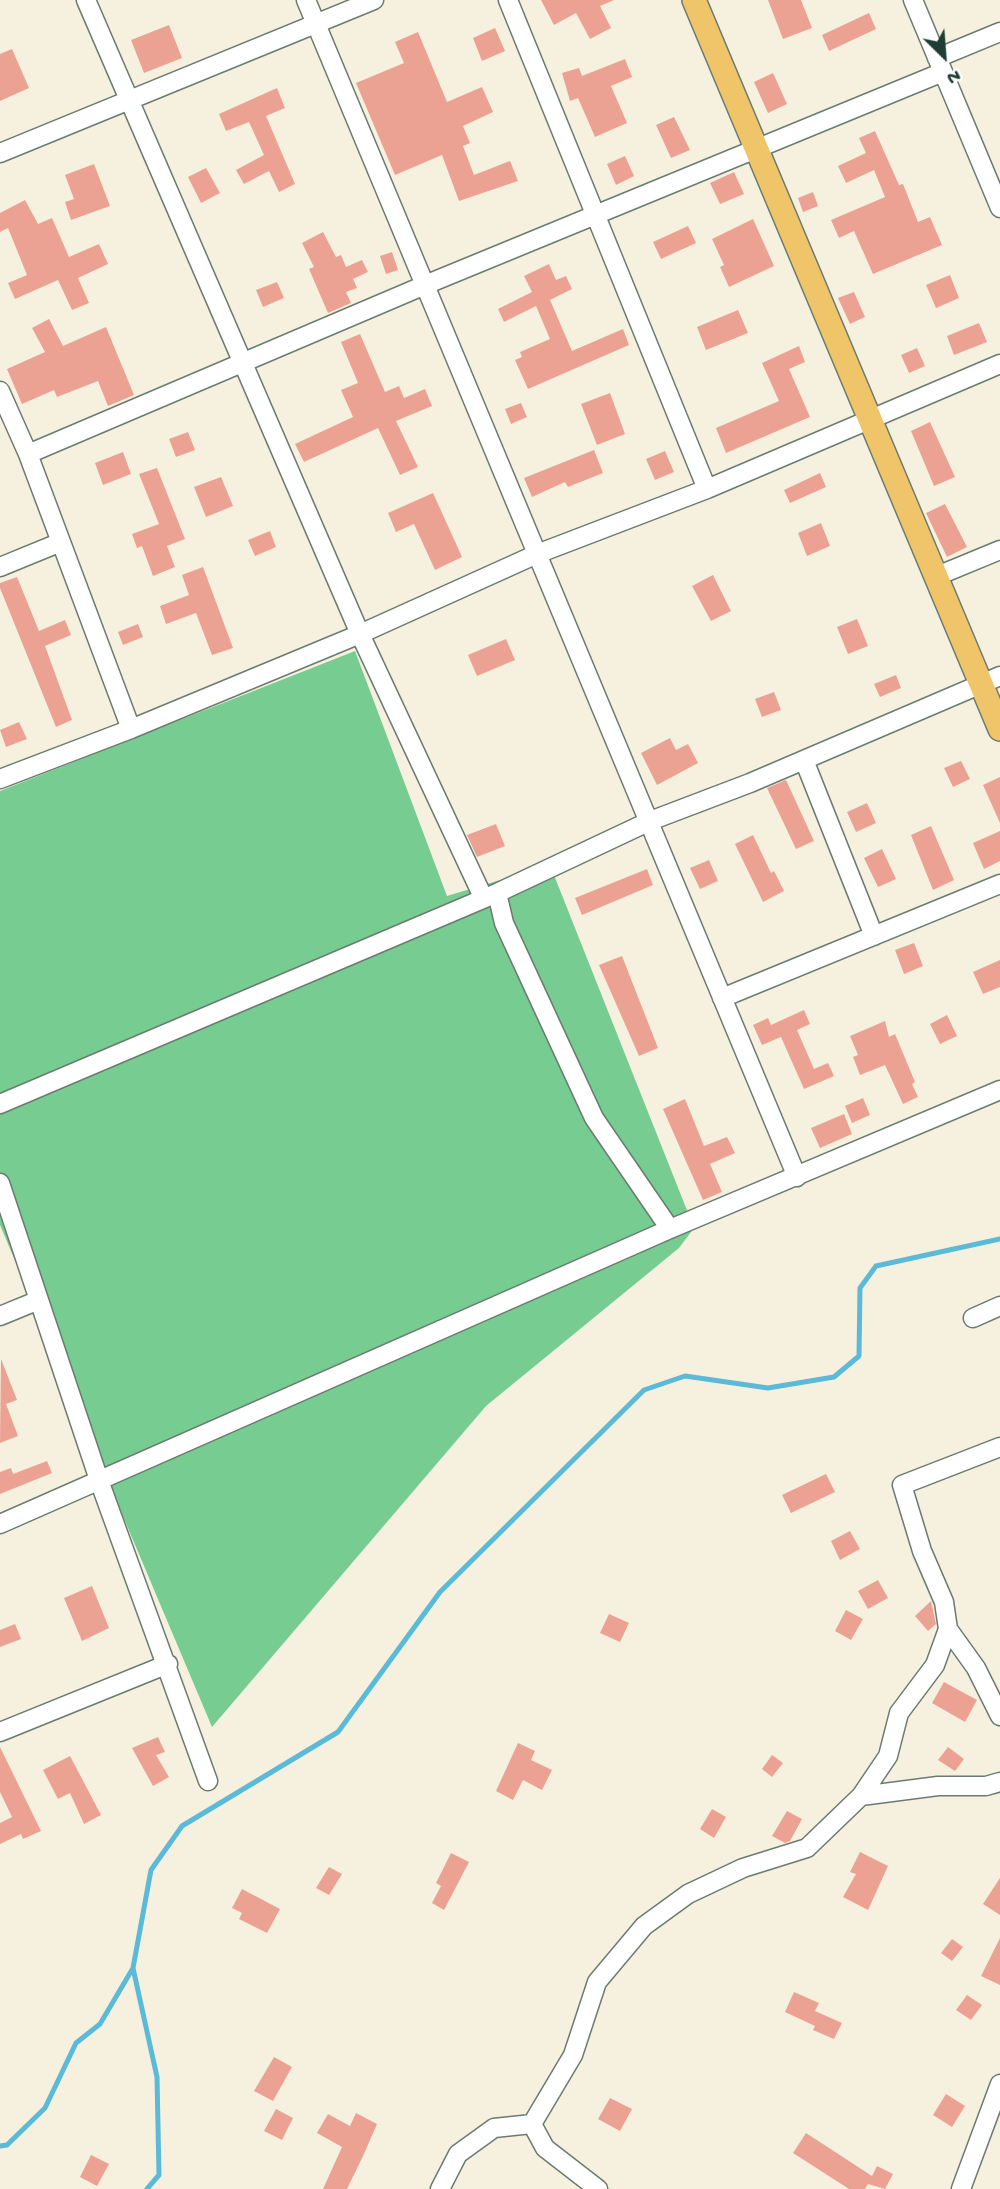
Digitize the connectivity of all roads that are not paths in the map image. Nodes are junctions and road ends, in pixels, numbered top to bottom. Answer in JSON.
{"nodes":[{"id":1,"x":86,"y":0,"type":"edge"},
{"id":2,"x":306,"y":0,"type":"edge"},
{"id":3,"x":374,"y":0,"type":"edge"},
{"id":4,"x":509,"y":0,"type":"edge"},
{"id":5,"x":694,"y":0,"type":"edge"},
{"id":6,"x":913,"y":0,"type":"edge"},
{"id":7,"x":316,"y":24,"type":"junction"},
{"id":8,"x":1000,"y":32,"type":"edge"},
{"id":9,"x":940,"y":65,"type":"junction"},
{"id":10,"x":128,"y":98,"type":"junction"},
{"id":11,"x":757,"y":149,"type":"junction"},
{"id":12,"x":0,"y":153,"type":"edge"},
{"id":13,"x":999,"y":201,"type":"edge"},
{"id":14,"x":598,"y":216,"type":"junction"},
{"id":15,"x":425,"y":285,"type":"junction"},
{"id":16,"x":241,"y":363,"type":"junction"},
{"id":17,"x":1000,"y":364,"type":"edge"},
{"id":18,"x":0,"y":391,"type":"edge"},
{"id":19,"x":870,"y":418,"type":"junction"},
{"id":20,"x":28,"y":454,"type":"junction"},
{"id":21,"x":707,"y":489,"type":"junction"},
{"id":22,"x":61,"y":542,"type":"junction"},
{"id":23,"x":1000,"y":550,"type":"edge"},
{"id":24,"x":537,"y":554,"type":"junction"},
{"id":25,"x":0,"y":567,"type":"edge"},
{"id":26,"x":937,"y":576,"type":"junction"},
{"id":27,"x":360,"y":634,"type":"junction"},
{"id":28,"x":991,"y":680,"type":"edge"},
{"id":29,"x":131,"y":729,"type":"junction"},
{"id":30,"x":1000,"y":729,"type":"edge"},
{"id":31,"x":804,"y":760,"type":"junction"},
{"id":32,"x":0,"y":779,"type":"edge"},
{"id":33,"x":650,"y":821,"type":"junction"},
{"id":34,"x":1000,"y":884,"type":"edge"},
{"id":35,"x":490,"y":895,"type":"junction"},
{"id":36,"x":874,"y":936,"type":"junction"},
{"id":37,"x":722,"y":998,"type":"junction"},
{"id":38,"x":1000,"y":1090,"type":"edge"},
{"id":39,"x":0,"y":1104,"type":"edge"},
{"id":40,"x":797,"y":1177,"type":"junction"},
{"id":41,"x":0,"y":1183,"type":"edge"},
{"id":42,"x":670,"y":1229,"type":"junction"},
{"id":43,"x":39,"y":1300,"type":"junction"},
{"id":44,"x":1000,"y":1306,"type":"edge"},
{"id":45,"x":0,"y":1316,"type":"edge"},
{"id":46,"x":973,"y":1318,"type":"dead end"},
{"id":47,"x":1000,"y":1447,"type":"edge"},
{"id":48,"x":100,"y":1483,"type":"junction"},
{"id":49,"x":0,"y":1524,"type":"edge"},
{"id":50,"x":948,"y":1629,"type":"junction"},
{"id":51,"x":168,"y":1664,"type":"junction"},
{"id":52,"x":1000,"y":1716,"type":"edge"},
{"id":53,"x":0,"y":1732,"type":"edge"},
{"id":54,"x":208,"y":1781,"type":"dead end"},
{"id":55,"x":1000,"y":1782,"type":"edge"},
{"id":56,"x":861,"y":1796,"type":"junction"},
{"id":57,"x":1000,"y":2084,"type":"edge"},
{"id":58,"x":532,"y":2124,"type":"junction"},
{"id":59,"x":440,"y":2189,"type":"edge"},
{"id":60,"x":598,"y":2189,"type":"edge"},
{"id":61,"x":961,"y":2189,"type":"edge"}],
"edges":[{"from":1,"to":10,"type":"street"},
{"from":2,"to":7,"type":"street"},
{"from":3,"to":7,"type":"street"},
{"from":4,"to":14,"type":"street"},
{"from":5,"to":11,"type":"main road"},
{"from":6,"to":9,"type":"street"},
{"from":7,"to":10,"type":"street"},
{"from":7,"to":15,"type":"street"},
{"from":8,"to":9,"type":"street"},
{"from":9,"to":11,"type":"street"},
{"from":9,"to":13,"type":"street"},
{"from":10,"to":12,"type":"street"},
{"from":10,"to":16,"type":"street"},
{"from":11,"to":14,"type":"street"},
{"from":11,"to":19,"type":"main road"},
{"from":14,"to":15,"type":"street"},
{"from":14,"to":21,"type":"street"},
{"from":15,"to":16,"type":"street"},
{"from":15,"to":24,"type":"street"},
{"from":16,"to":20,"type":"street"},
{"from":16,"to":27,"type":"street"},
{"from":17,"to":19,"type":"street"},
{"from":18,"to":20,"type":"street"},
{"from":19,"to":21,"type":"street"},
{"from":19,"to":26,"type":"main road"},
{"from":20,"to":22,"type":"street"},
{"from":21,"to":24,"type":"street"},
{"from":22,"to":25,"type":"street"},
{"from":22,"to":29,"type":"street"},
{"from":23,"to":26,"type":"street"},
{"from":24,"to":27,"type":"street"},
{"from":24,"to":33,"type":"street"},
{"from":26,"to":28,"type":"main road"},
{"from":27,"to":29,"type":"street"},
{"from":27,"to":35,"type":"street"},
{"from":28,"to":30,"type":"main road"},
{"from":28,"to":31,"type":"street"},
{"from":29,"to":32,"type":"street"},
{"from":31,"to":33,"type":"street"},
{"from":31,"to":36,"type":"street"},
{"from":33,"to":35,"type":"street"},
{"from":33,"to":37,"type":"street"},
{"from":34,"to":36,"type":"street"},
{"from":35,"to":39,"type":"street"},
{"from":35,"to":42,"type":"street"},
{"from":36,"to":37,"type":"street"},
{"from":37,"to":40,"type":"street"},
{"from":38,"to":40,"type":"street"},
{"from":40,"to":42,"type":"street"},
{"from":41,"to":43,"type":"street"},
{"from":42,"to":48,"type":"street"},
{"from":43,"to":45,"type":"street"},
{"from":43,"to":48,"type":"street"},
{"from":44,"to":46,"type":"street"},
{"from":47,"to":50,"type":"street"},
{"from":48,"to":49,"type":"street"},
{"from":48,"to":51,"type":"street"},
{"from":50,"to":52,"type":"street"},
{"from":50,"to":56,"type":"street"},
{"from":51,"to":53,"type":"street"},
{"from":51,"to":54,"type":"street"},
{"from":55,"to":56,"type":"street"},
{"from":56,"to":58,"type":"street"},
{"from":57,"to":61,"type":"street"},
{"from":58,"to":59,"type":"street"},
{"from":58,"to":60,"type":"street"}]}
